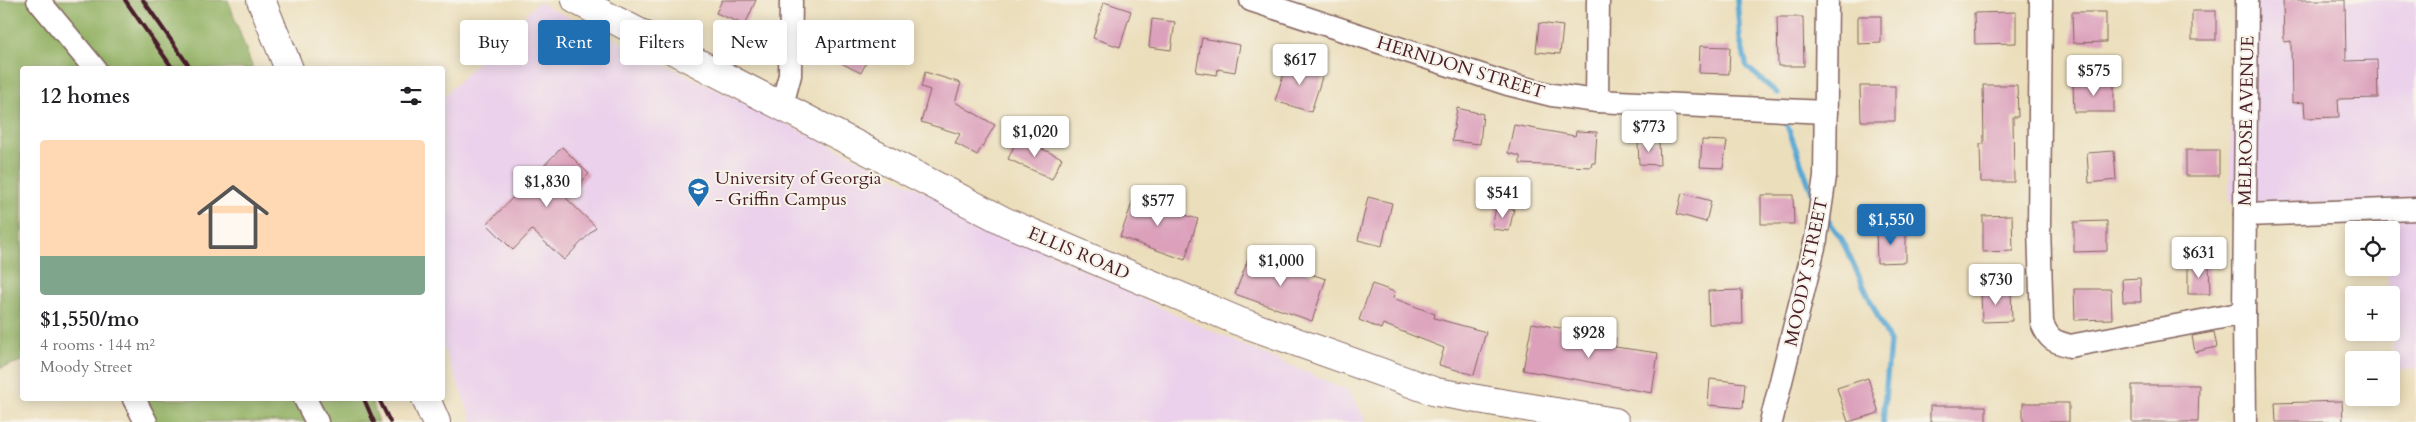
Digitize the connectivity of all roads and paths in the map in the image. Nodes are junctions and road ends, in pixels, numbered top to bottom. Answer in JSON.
{"nodes":[{"id":1,"x":38,"y":0,"type":"edge"},
{"id":2,"x":261,"y":0,"type":"edge"},
{"id":3,"x":576,"y":0,"type":"edge"},
{"id":4,"x":791,"y":0,"type":"edge"},
{"id":5,"x":1251,"y":0,"type":"edge"},
{"id":6,"x":1598,"y":0,"type":"edge"},
{"id":7,"x":1827,"y":0,"type":"edge"},
{"id":8,"x":2041,"y":0,"type":"edge"},
{"id":9,"x":2248,"y":0,"type":"edge"},
{"id":10,"x":93,"y":66,"type":"edge"},
{"id":11,"x":288,"y":66,"type":"edge"},
{"id":12,"x":1597,"y":101,"type":"junction"},
{"id":13,"x":782,"y":105,"type":"junction"},
{"id":14,"x":1826,"y":112,"type":"junction"},
{"id":15,"x":2416,"y":209,"type":"edge"},
{"id":16,"x":2246,"y":215,"type":"junction"},
{"id":17,"x":2244,"y":313,"type":"junction"},
{"id":18,"x":135,"y":401,"type":"edge"},
{"id":19,"x":306,"y":401,"type":"edge"},
{"id":20,"x":427,"y":401,"type":"edge"},
{"id":21,"x":146,"y":422,"type":"edge"},
{"id":22,"x":317,"y":422,"type":"edge"},
{"id":23,"x":436,"y":422,"type":"edge"},
{"id":24,"x":1615,"y":422,"type":"edge"},
{"id":25,"x":1771,"y":422,"type":"edge"},
{"id":26,"x":2245,"y":422,"type":"edge"}],
"edges":[{"from":1,"to":10,"type":"street"},
{"from":2,"to":11,"type":"street"},
{"from":3,"to":13,"type":"street","name":"ELLIS ROAD"},
{"from":4,"to":13,"type":"street"},
{"from":5,"to":12,"type":"street","name":"HERNDON STREET"},
{"from":6,"to":12,"type":"street"},
{"from":7,"to":14,"type":"street","name":"MOODY STREET"},
{"from":8,"to":17,"type":"street"},
{"from":9,"to":16,"type":"street","name":"MELROSE AVENUE"},
{"from":12,"to":14,"type":"street","name":"HERNDON STREET"},
{"from":13,"to":24,"type":"street","name":"ELLIS ROAD"},
{"from":14,"to":25,"type":"street","name":"MOODY STREET"},
{"from":15,"to":16,"type":"street"},
{"from":16,"to":17,"type":"street","name":"MELROSE AVENUE"},
{"from":17,"to":26,"type":"street","name":"MELROSE AVENUE"},
{"from":18,"to":21,"type":"street"},
{"from":19,"to":22,"type":"street"},
{"from":20,"to":23,"type":"street"}]}
